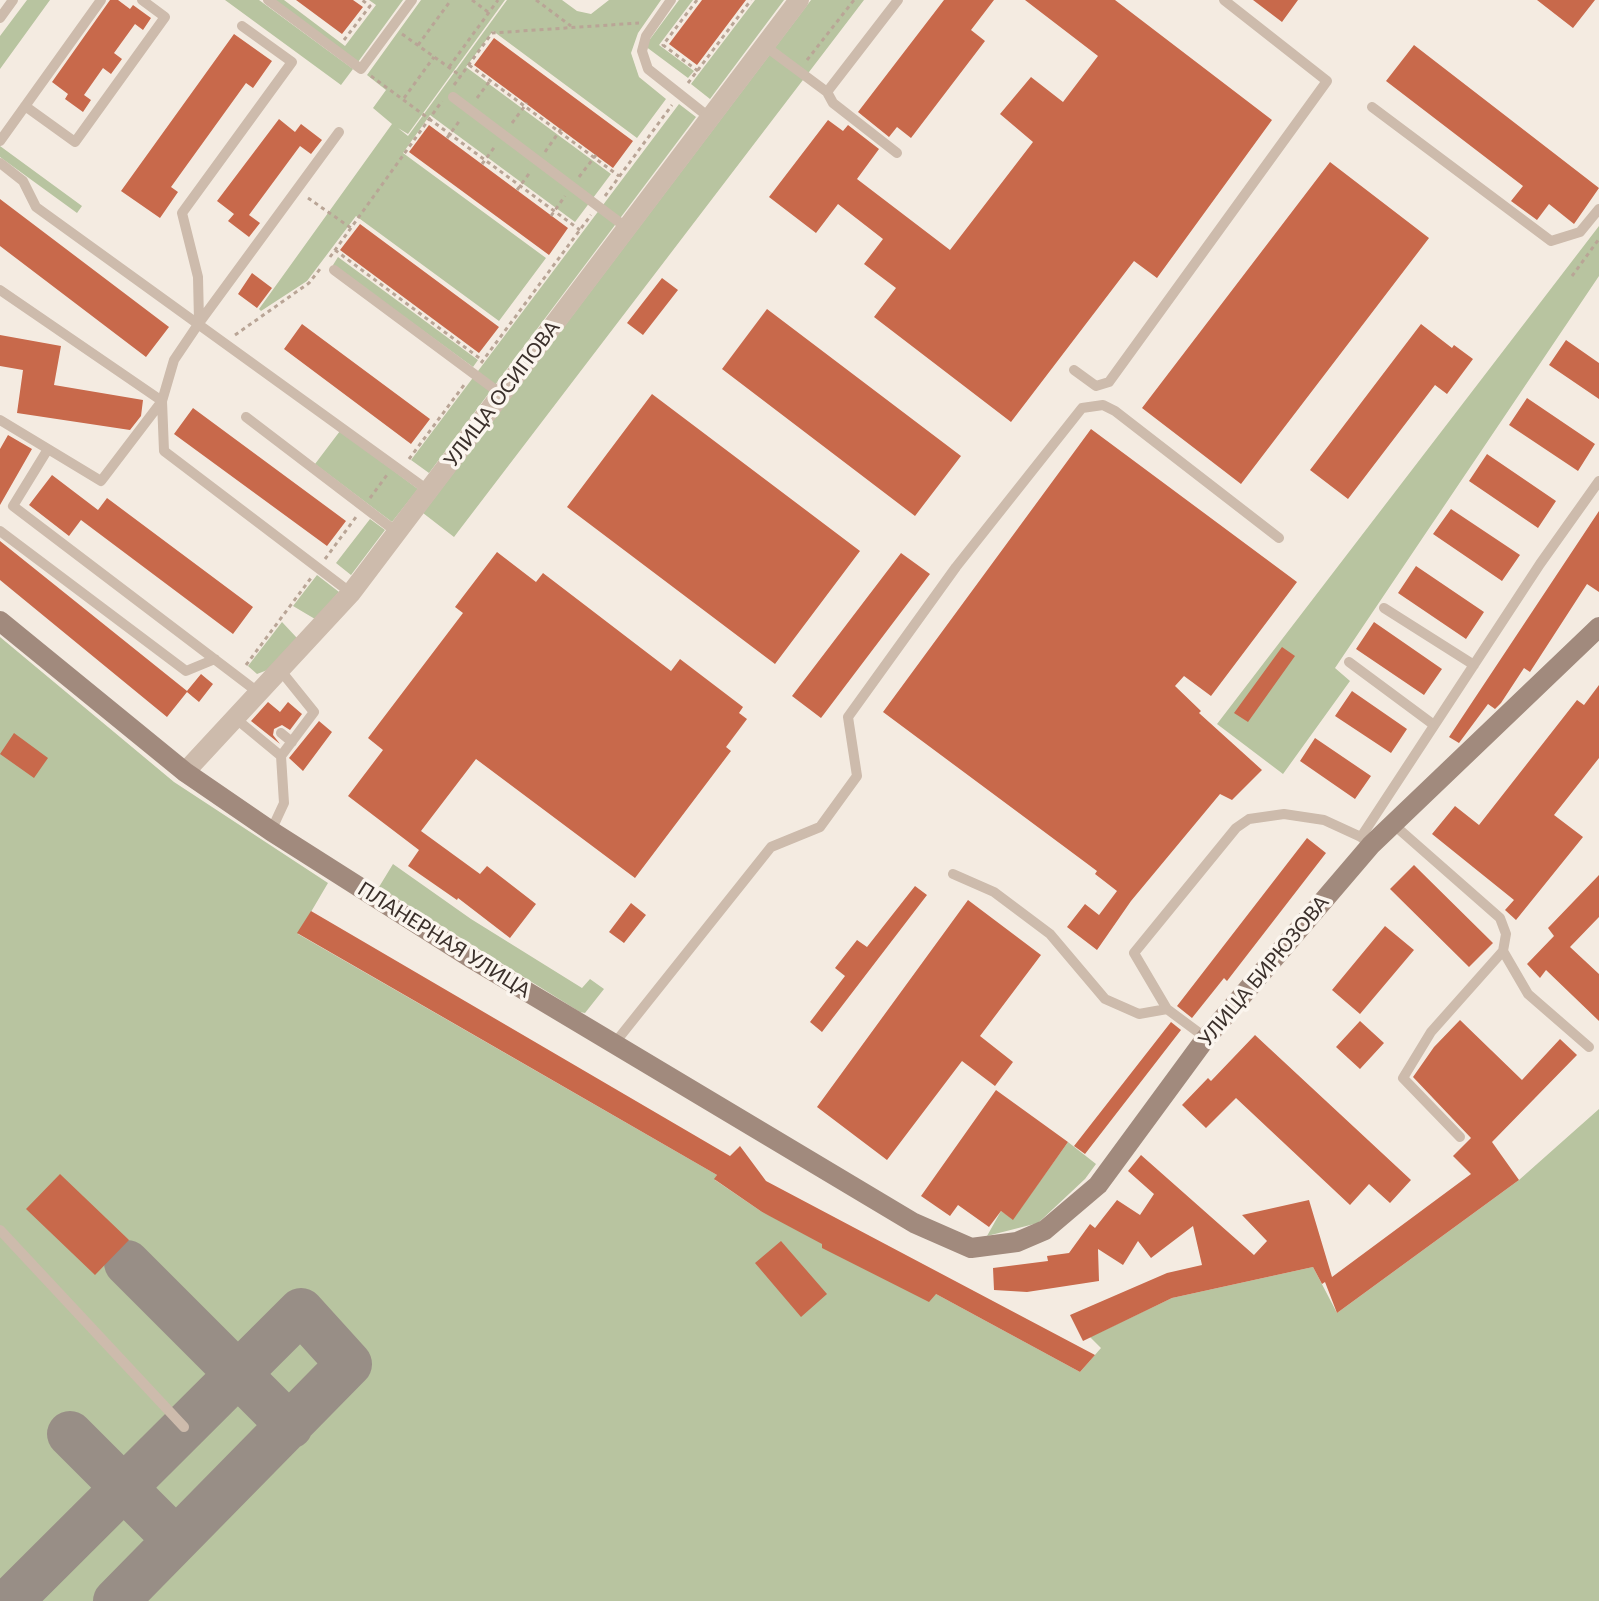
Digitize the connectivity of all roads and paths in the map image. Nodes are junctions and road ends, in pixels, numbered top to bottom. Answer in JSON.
{"nodes":[{"id":1,"x":13,"y":0,"type":"edge"},
{"id":2,"x":101,"y":0,"type":"edge"},
{"id":3,"x":142,"y":0,"type":"edge"},
{"id":4,"x":268,"y":0,"type":"edge"},
{"id":5,"x":362,"y":0,"type":"edge"},
{"id":6,"x":412,"y":0,"type":"edge"},
{"id":7,"x":451,"y":0,"type":"edge"},
{"id":8,"x":472,"y":0,"type":"edge"},
{"id":9,"x":498,"y":0,"type":"edge"},
{"id":10,"x":536,"y":0,"type":"edge"},
{"id":11,"x":671,"y":0,"type":"edge"},
{"id":12,"x":697,"y":0,"type":"edge"},
{"id":13,"x":751,"y":0,"type":"edge"},
{"id":14,"x":799,"y":0,"type":"edge"},
{"id":15,"x":854,"y":0,"type":"edge"},
{"id":16,"x":898,"y":0,"type":"edge"},
{"id":17,"x":1224,"y":0,"type":"edge"},
{"id":18,"x":489,"y":12,"type":"junction"},
{"id":19,"x":0,"y":18,"type":"edge"},
{"id":20,"x":655,"y":22,"type":"junction"},
{"id":21,"x":242,"y":26,"type":"dead end"},
{"id":22,"x":393,"y":26,"type":"junction"},
{"id":23,"x":572,"y":26,"type":"junction"},
{"id":24,"x":332,"y":33,"type":"dead end"},
{"id":25,"x":418,"y":45,"type":"junction"},
{"id":26,"x":765,"y":46,"type":"junction"},
{"id":27,"x":434,"y":57,"type":"junction"},
{"id":28,"x":469,"y":65,"type":"junction"},
{"id":29,"x":449,"y":67,"type":"junction"},
{"id":30,"x":361,"y":69,"type":"junction"},
{"id":31,"x":698,"y":71,"type":"junction"},
{"id":32,"x":798,"y":71,"type":"junction"},
{"id":33,"x":461,"y":76,"type":"junction"},
{"id":34,"x":827,"y":92,"type":"junction"},
{"id":35,"x":451,"y":93,"type":"junction"},
{"id":36,"x":680,"y":94,"type":"junction"},
{"id":37,"x":404,"y":98,"type":"junction"},
{"id":38,"x":25,"y":106,"type":"junction"},
{"id":39,"x":1372,"y":107,"type":"dead end"},
{"id":40,"x":430,"y":118,"type":"junction"},
{"id":41,"x":710,"y":118,"type":"junction"},
{"id":42,"x":339,"y":132,"type":"dead end"},
{"id":43,"x":0,"y":141,"type":"edge"},
{"id":44,"x":897,"y":153,"type":"dead end"},
{"id":45,"x":0,"y":163,"type":"edge"},
{"id":46,"x":619,"y":176,"type":"junction"},
{"id":47,"x":296,"y":190,"type":"junction"},
{"id":48,"x":597,"y":206,"type":"junction"},
{"id":49,"x":1599,"y":209,"type":"edge"},
{"id":50,"x":351,"y":228,"type":"junction"},
{"id":51,"x":627,"y":228,"type":"junction"},
{"id":52,"x":580,"y":230,"type":"junction"},
{"id":53,"x":1599,"y":239,"type":"edge"},
{"id":54,"x":335,"y":250,"type":"junction"},
{"id":55,"x":334,"y":270,"type":"dead end"},
{"id":56,"x":1572,"y":276,"type":"dead end"},
{"id":57,"x":0,"y":290,"type":"edge"},
{"id":58,"x":199,"y":323,"type":"junction"},
{"id":59,"x":225,"y":342,"type":"junction"},
{"id":60,"x":482,"y":360,"type":"junction"},
{"id":61,"x":1074,"y":370,"type":"dead end"},
{"id":62,"x":473,"y":373,"type":"junction"},
{"id":63,"x":501,"y":394,"type":"junction"},
{"id":64,"x":162,"y":401,"type":"junction"},
{"id":65,"x":246,"y":417,"type":"dead end"},
{"id":66,"x":0,"y":420,"type":"edge"},
{"id":67,"x":48,"y":449,"type":"junction"},
{"id":68,"x":401,"y":470,"type":"junction"},
{"id":69,"x":1599,"y":481,"type":"edge"},
{"id":70,"x":429,"y":491,"type":"junction"},
{"id":71,"x":0,"y":531,"type":"edge"},
{"id":72,"x":398,"y":533,"type":"junction"},
{"id":73,"x":1279,"y":538,"type":"dead end"},
{"id":74,"x":351,"y":593,"type":"junction"},
{"id":75,"x":1384,"y":608,"type":"dead end"},
{"id":76,"x":0,"y":621,"type":"edge"},
{"id":77,"x":1599,"y":627,"type":"edge"},
{"id":78,"x":215,"y":659,"type":"junction"},
{"id":79,"x":1349,"y":662,"type":"dead end"},
{"id":80,"x":1474,"y":665,"type":"junction"},
{"id":81,"x":281,"y":671,"type":"junction"},
{"id":82,"x":249,"y":707,"type":"junction"},
{"id":83,"x":1434,"y":725,"type":"junction"},
{"id":84,"x":281,"y":733,"type":"dead end"},
{"id":85,"x":292,"y":742,"type":"junction"},
{"id":86,"x":281,"y":756,"type":"junction"},
{"id":87,"x":185,"y":772,"type":"junction"},
{"id":88,"x":1393,"y":824,"type":"junction"},
{"id":89,"x":271,"y":831,"type":"junction"},
{"id":90,"x":1366,"y":841,"type":"junction"},
{"id":91,"x":953,"y":874,"type":"dead end"},
{"id":92,"x":1503,"y":951,"type":"junction"},
{"id":93,"x":1167,"y":1009,"type":"junction"},
{"id":94,"x":1206,"y":1038,"type":"junction"},
{"id":95,"x":614,"y":1044,"type":"junction"},
{"id":96,"x":1589,"y":1047,"type":"dead end"},
{"id":97,"x":1460,"y":1137,"type":"dead end"},
{"id":98,"x":914,"y":1223,"type":"joint"},
{"id":99,"x":0,"y":1230,"type":"edge"},
{"id":100,"x":184,"y":1427,"type":"dead end"}],
"edges":[{"from":1,"to":19,"type":"lane"},
{"from":2,"to":38,"type":"lane"},
{"from":3,"to":38,"type":"lane"},
{"from":4,"to":30,"type":"lane"},
{"from":5,"to":24,"type":"path"},
{"from":6,"to":22,"type":"lane"},
{"from":7,"to":25,"type":"path"},
{"from":8,"to":18,"type":"path"},
{"from":9,"to":18,"type":"path"},
{"from":10,"to":23,"type":"path"},
{"from":11,"to":20,"type":"lane"},
{"from":12,"to":31,"type":"path"},
{"from":13,"to":31,"type":"path"},
{"from":14,"to":26,"type":"street","name":"УЛИЦА ОСИПОВА"},
{"from":15,"to":32,"type":"path"},
{"from":16,"to":34,"type":"lane"},
{"from":17,"to":61,"type":"lane"},
{"from":18,"to":29,"type":"path"},
{"from":20,"to":23,"type":"path"},
{"from":20,"to":36,"type":"lane"},
{"from":21,"to":58,"type":"lane"},
{"from":22,"to":25,"type":"path"},
{"from":22,"to":30,"type":"lane"},
{"from":23,"to":28,"type":"path"},
{"from":25,"to":27,"type":"path"},
{"from":26,"to":32,"type":"lane"},
{"from":26,"to":41,"type":"street","name":"УЛИЦА ОСИПОВА"},
{"from":27,"to":29,"type":"path"},
{"from":27,"to":37,"type":"path"},
{"from":28,"to":33,"type":"path"},
{"from":28,"to":46,"type":"path"},
{"from":29,"to":33,"type":"path"},
{"from":30,"to":37,"type":"path"},
{"from":31,"to":36,"type":"path"},
{"from":32,"to":34,"type":"lane"},
{"from":33,"to":35,"type":"path"},
{"from":34,"to":44,"type":"lane"},
{"from":35,"to":40,"type":"path"},
{"from":35,"to":48,"type":"lane"},
{"from":36,"to":41,"type":"lane"},
{"from":36,"to":46,"type":"path"},
{"from":37,"to":40,"type":"path"},
{"from":38,"to":43,"type":"lane"},
{"from":39,"to":49,"type":"lane"},
{"from":40,"to":50,"type":"path"},
{"from":40,"to":52,"type":"path"},
{"from":41,"to":51,"type":"street","name":"УЛИЦА ОСИПОВА"},
{"from":42,"to":47,"type":"lane"},
{"from":45,"to":58,"type":"lane"},
{"from":46,"to":48,"type":"path"},
{"from":47,"to":50,"type":"path"},
{"from":47,"to":58,"type":"lane"},
{"from":48,"to":51,"type":"lane"},
{"from":48,"to":52,"type":"path"},
{"from":50,"to":54,"type":"path"},
{"from":51,"to":63,"type":"street","name":"УЛИЦА ОСИПОВА"},
{"from":52,"to":60,"type":"path"},
{"from":53,"to":56,"type":"path"},
{"from":54,"to":59,"type":"path"},
{"from":54,"to":60,"type":"path"},
{"from":55,"to":62,"type":"lane"},
{"from":57,"to":64,"type":"lane"},
{"from":58,"to":59,"type":"lane"},
{"from":58,"to":64,"type":"lane"},
{"from":59,"to":68,"type":"lane"},
{"from":60,"to":62,"type":"path"},
{"from":62,"to":63,"type":"lane"},
{"from":62,"to":68,"type":"path"},
{"from":63,"to":70,"type":"street","name":"УЛИЦА ОСИПОВА"},
{"from":64,"to":67,"type":"lane"},
{"from":64,"to":74,"type":"lane"},
{"from":65,"to":72,"type":"lane"},
{"from":66,"to":67,"type":"lane"},
{"from":67,"to":78,"type":"lane"},
{"from":68,"to":70,"type":"lane"},
{"from":69,"to":80,"type":"lane"},
{"from":70,"to":72,"type":"street","name":"УЛИЦА ОСИПОВА"},
{"from":71,"to":78,"type":"lane"},
{"from":72,"to":74,"type":"street","name":"УЛИЦА ОСИПОВА"},
{"from":73,"to":95,"type":"lane"},
{"from":74,"to":81,"type":"street","name":"УЛИЦА ОСИПОВА"},
{"from":75,"to":80,"type":"lane"},
{"from":76,"to":87,"type":"main road","name":"ПЛАНЕРНАЯ УЛИЦА"},
{"from":77,"to":88,"type":"main road","name":"УЛИЦА БИРЮЗОВА"},
{"from":78,"to":82,"type":"lane"},
{"from":79,"to":83,"type":"lane"},
{"from":80,"to":83,"type":"lane"},
{"from":81,"to":82,"type":"street","name":"УЛИЦА ОСИПОВА"},
{"from":81,"to":85,"type":"lane"},
{"from":82,"to":86,"type":"lane"},
{"from":82,"to":87,"type":"street","name":"УЛИЦА ОСИПОВА"},
{"from":83,"to":90,"type":"lane"},
{"from":84,"to":85,"type":"lane"},
{"from":85,"to":86,"type":"lane"},
{"from":86,"to":89,"type":"lane"},
{"from":87,"to":89,"type":"main road","name":"ПЛАНЕРНАЯ УЛИЦА"},
{"from":88,"to":90,"type":"main road","name":"УЛИЦА БИРЮЗОВА"},
{"from":88,"to":92,"type":"lane"},
{"from":89,"to":95,"type":"main road","name":"ПЛАНЕРНАЯ УЛИЦА"},
{"from":90,"to":93,"type":"lane"},
{"from":90,"to":94,"type":"main road","name":"УЛИЦА БИРЮЗОВА"},
{"from":91,"to":93,"type":"lane"},
{"from":92,"to":96,"type":"lane"},
{"from":92,"to":97,"type":"lane"},
{"from":93,"to":94,"type":"lane"},
{"from":94,"to":98,"type":"main road","name":"УЛИЦА БИРЮЗОВА"},
{"from":95,"to":98,"type":"main road","name":"ПЛАНЕРНАЯ УЛИЦА"},
{"from":99,"to":100,"type":"lane"}]}
